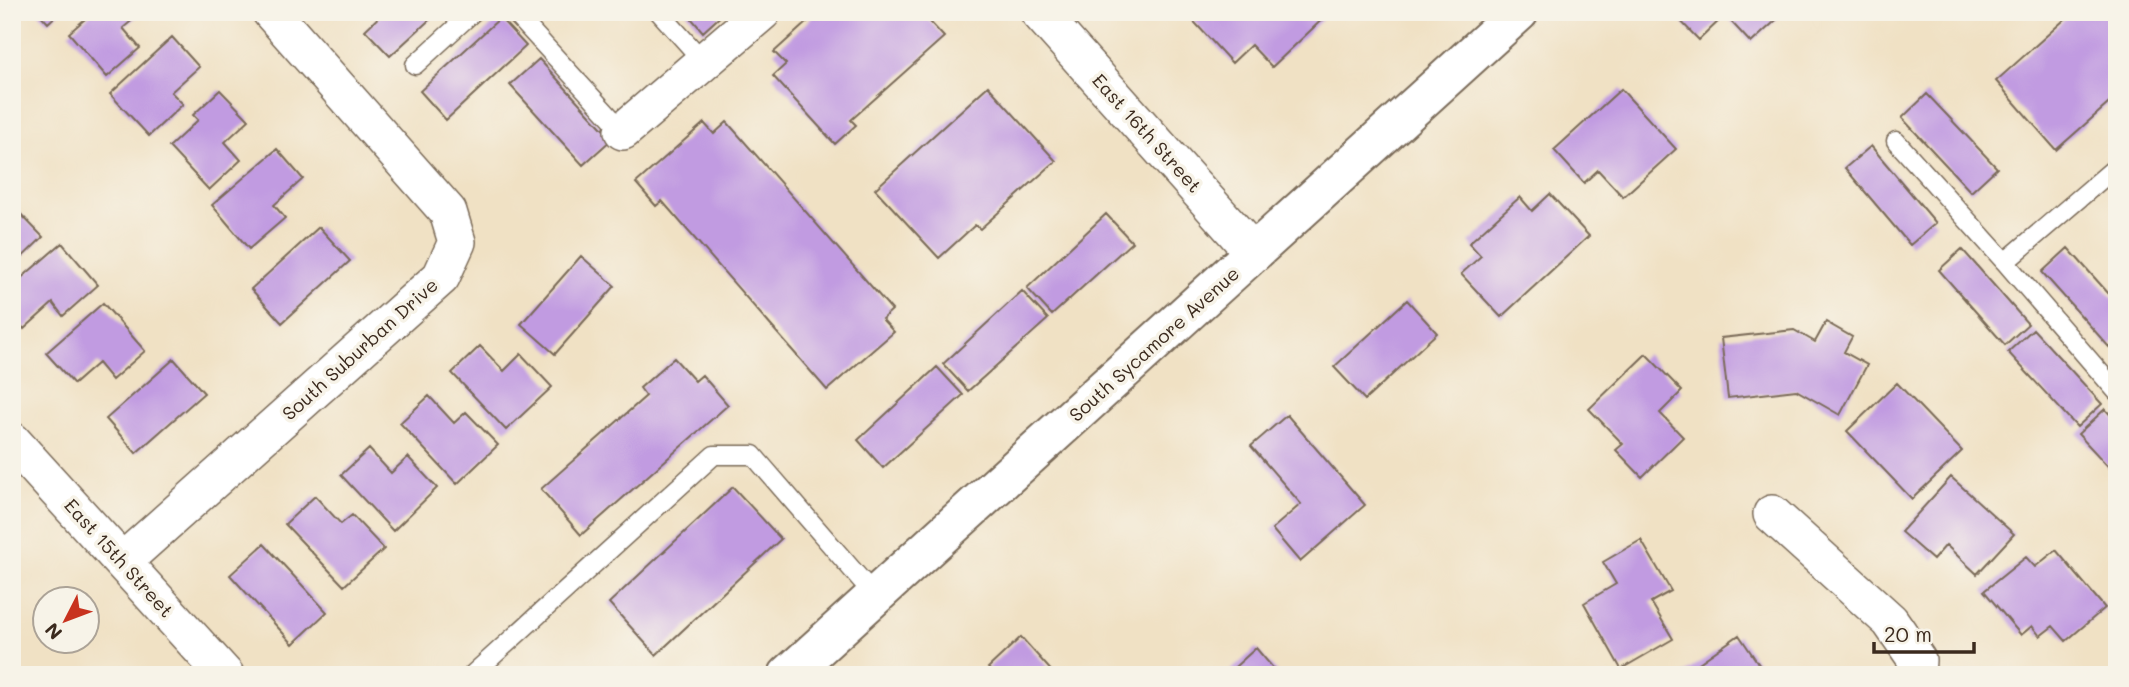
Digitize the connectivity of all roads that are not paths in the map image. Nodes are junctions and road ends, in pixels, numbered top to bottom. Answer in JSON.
{"nodes":[{"id":1,"x":271,"y":12,"type":"edge"},
{"id":2,"x":473,"y":12,"type":"edge"},
{"id":3,"x":514,"y":12,"type":"edge"},
{"id":4,"x":659,"y":12,"type":"edge"},
{"id":5,"x":762,"y":12,"type":"edge"},
{"id":6,"x":1039,"y":12,"type":"edge"},
{"id":7,"x":1519,"y":12,"type":"edge"},
{"id":8,"x":704,"y":62,"type":"junction"},
{"id":9,"x":415,"y":65,"type":"dead end"},
{"id":10,"x":623,"y":131,"type":"joint"},
{"id":11,"x":1896,"y":141,"type":"dead end"},
{"id":12,"x":2117,"y":166,"type":"edge"},
{"id":13,"x":1254,"y":253,"type":"junction"},
{"id":14,"x":2005,"y":262,"type":"junction"},
{"id":15,"x":2117,"y":392,"type":"edge"},
{"id":16,"x":12,"y":441,"type":"edge"},
{"id":17,"x":1772,"y":514,"type":"dead end"},
{"id":18,"x":122,"y":562,"type":"junction"},
{"id":19,"x":875,"y":596,"type":"junction"},
{"id":20,"x":225,"y":675,"type":"edge"},
{"id":21,"x":472,"y":675,"type":"edge"},
{"id":22,"x":788,"y":675,"type":"edge"},
{"id":23,"x":1916,"y":675,"type":"edge"}],
"edges":[{"from":1,"to":18,"type":"street","name":"South Suburban Drive"},
{"from":2,"to":9,"type":"lane"},
{"from":3,"to":10,"type":"lane"},
{"from":4,"to":8,"type":"lane"},
{"from":5,"to":8,"type":"street"},
{"from":6,"to":13,"type":"street","name":"East 16th Street"},
{"from":7,"to":13,"type":"main road","name":"South Sycamore Avenue"},
{"from":8,"to":10,"type":"street"},
{"from":11,"to":14,"type":"lane"},
{"from":12,"to":14,"type":"lane"},
{"from":13,"to":19,"type":"main road","name":"South Sycamore Avenue"},
{"from":14,"to":15,"type":"lane"},
{"from":16,"to":18,"type":"street","name":"East 15th Street"},
{"from":17,"to":23,"type":"street"},
{"from":18,"to":20,"type":"street","name":"East 15th Street"},
{"from":19,"to":21,"type":"lane"},
{"from":19,"to":22,"type":"main road","name":"South Sycamore Avenue"}]}
